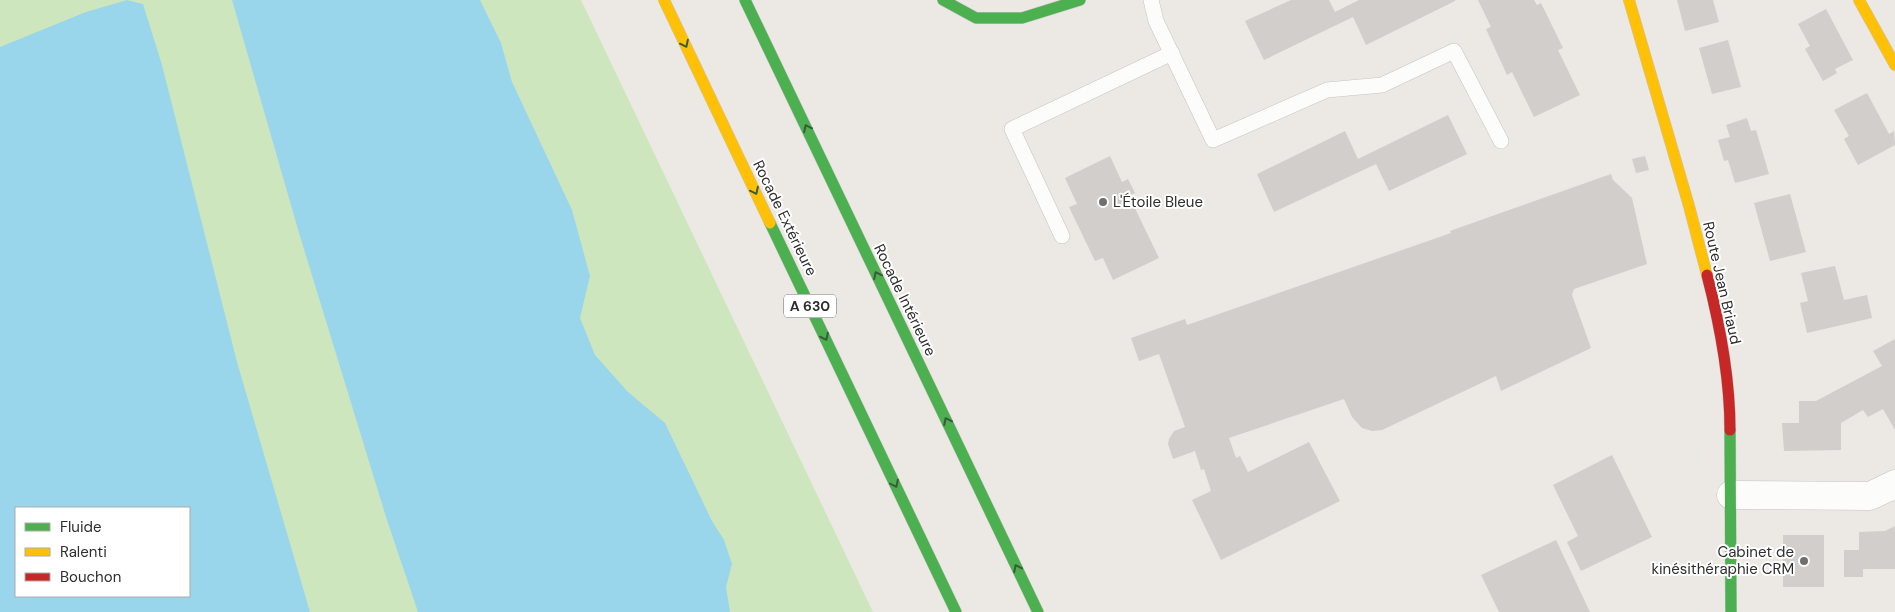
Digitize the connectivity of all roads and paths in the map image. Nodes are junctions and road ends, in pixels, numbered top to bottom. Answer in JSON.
{"nodes":[{"id":1,"x":664,"y":0,"type":"edge"},
{"id":2,"x":745,"y":0,"type":"edge"},
{"id":3,"x":943,"y":0,"type":"edge"},
{"id":4,"x":1080,"y":0,"type":"edge"},
{"id":5,"x":1151,"y":0,"type":"edge"},
{"id":6,"x":1629,"y":0,"type":"edge"},
{"id":7,"x":1859,"y":0,"type":"edge"},
{"id":8,"x":1172,"y":53,"type":"junction"},
{"id":9,"x":1895,"y":66,"type":"edge"},
{"id":10,"x":1501,"y":141,"type":"dead end"},
{"id":11,"x":1062,"y":236,"type":"dead end"},
{"id":12,"x":1895,"y":484,"type":"edge"},
{"id":13,"x":1731,"y":495,"type":"junction"},
{"id":14,"x":956,"y":612,"type":"edge"},
{"id":15,"x":1038,"y":612,"type":"edge"},
{"id":16,"x":1731,"y":612,"type":"edge"}],
"edges":[{"from":1,"to":14,"type":"main road","name":"Rocade Extérieure","number":"A 630","one_way":true},
{"from":15,"to":2,"type":"main road","name":"Rocade Intérieure","one_way":true},
{"from":3,"to":4,"type":"main road"},
{"from":5,"to":8,"type":"lane"},
{"from":6,"to":13,"type":"main road","name":"Route Jean Briaud"},
{"from":7,"to":9,"type":"main road"},
{"from":8,"to":10,"type":"lane"},
{"from":8,"to":11,"type":"lane"},
{"from":12,"to":13,"type":"street"},
{"from":13,"to":16,"type":"main road","name":"Route Jean Briaud"}]}
